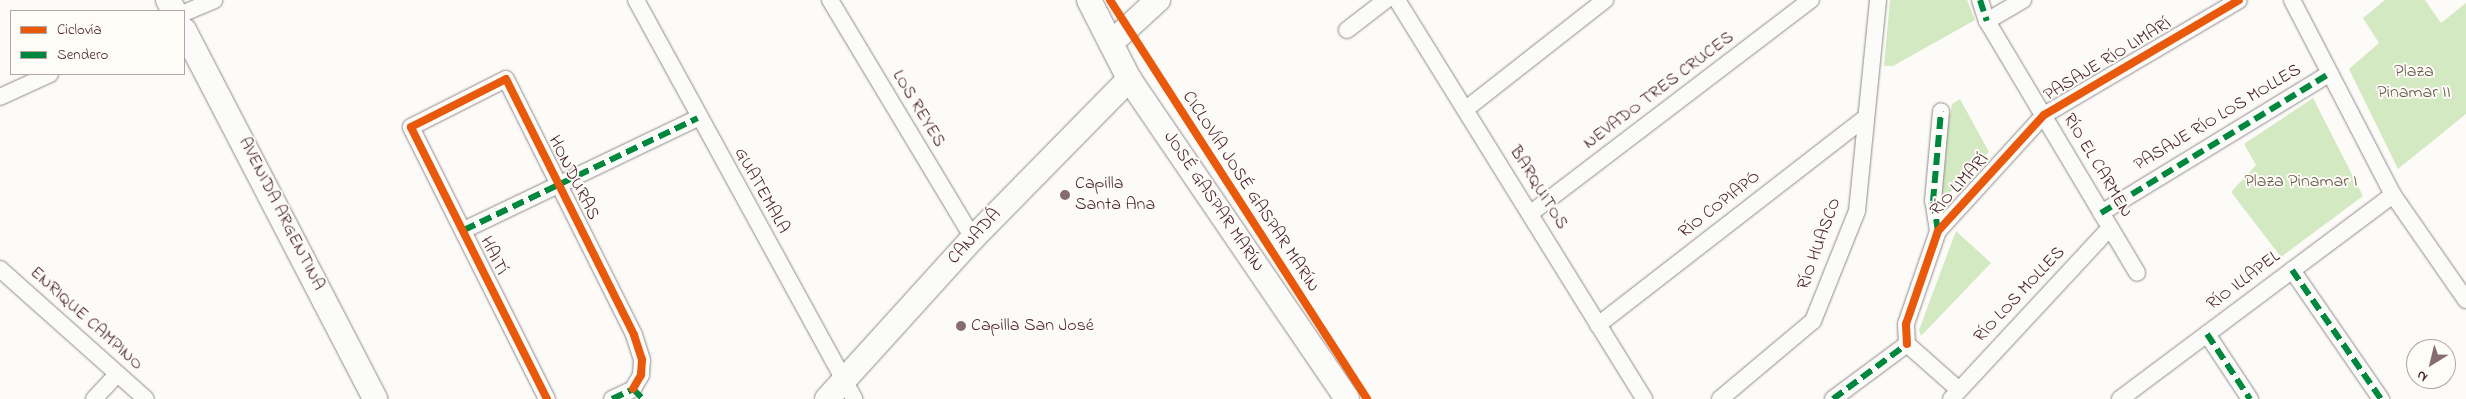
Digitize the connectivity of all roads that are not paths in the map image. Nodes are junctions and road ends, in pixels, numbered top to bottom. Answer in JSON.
{"nodes":[{"id":1,"x":214,"y":0,"type":"edge"},
{"id":2,"x":636,"y":0,"type":"edge"},
{"id":3,"x":830,"y":0,"type":"edge"},
{"id":4,"x":1089,"y":0,"type":"edge"},
{"id":5,"x":1158,"y":0,"type":"edge"},
{"id":6,"x":1386,"y":0,"type":"edge"},
{"id":7,"x":1397,"y":0,"type":"edge"},
{"id":8,"x":1605,"y":0,"type":"edge"},
{"id":9,"x":1811,"y":0,"type":"edge"},
{"id":10,"x":1878,"y":0,"type":"edge"},
{"id":11,"x":1980,"y":0,"type":"edge"},
{"id":12,"x":2023,"y":0,"type":"edge"},
{"id":13,"x":2239,"y":0,"type":"edge"},
{"id":14,"x":2292,"y":0,"type":"edge"},
{"id":15,"x":185,"y":13,"type":"edge"},
{"id":16,"x":1987,"y":21,"type":"junction"},
{"id":17,"x":1347,"y":30,"type":"dead end"},
{"id":18,"x":185,"y":32,"type":"edge"},
{"id":19,"x":1111,"y":43,"type":"junction"},
{"id":20,"x":2330,"y":73,"type":"junction"},
{"id":21,"x":48,"y":75,"type":"edge"},
{"id":22,"x":1129,"y":79,"type":"junction"},
{"id":23,"x":0,"y":97,"type":"edge"},
{"id":24,"x":1466,"y":109,"type":"junction"},
{"id":25,"x":1941,"y":112,"type":"dead end"},
{"id":26,"x":2044,"y":115,"type":"junction"},
{"id":27,"x":1866,"y":117,"type":"junction"},
{"id":28,"x":698,"y":118,"type":"junction"},
{"id":29,"x":411,"y":127,"type":"joint"},
{"id":30,"x":559,"y":184,"type":"junction"},
{"id":31,"x":2393,"y":195,"type":"junction"},
{"id":32,"x":1531,"y":213,"type":"junction"},
{"id":33,"x":2102,"y":213,"type":"junction"},
{"id":34,"x":2110,"y":228,"type":"junction"},
{"id":35,"x":464,"y":230,"type":"junction"},
{"id":36,"x":1938,"y":231,"type":"junction"},
{"id":37,"x":973,"y":238,"type":"junction"},
{"id":38,"x":0,"y":269,"type":"edge"},
{"id":39,"x":2292,"y":270,"type":"junction"},
{"id":40,"x":2137,"y":274,"type":"dead end"},
{"id":41,"x":2466,"y":300,"type":"edge"},
{"id":42,"x":1598,"y":325,"type":"junction"},
{"id":43,"x":2206,"y":334,"type":"junction"},
{"id":44,"x":1907,"y":344,"type":"junction"},
{"id":45,"x":117,"y":374,"type":"junction"},
{"id":46,"x":849,"y":390,"type":"edge"},
{"id":47,"x":638,"y":394,"type":"edge"},
{"id":48,"x":1955,"y":395,"type":"edge"},
{"id":49,"x":94,"y":399,"type":"edge"},
{"id":50,"x":146,"y":399,"type":"edge"},
{"id":51,"x":375,"y":399,"type":"edge"},
{"id":52,"x":547,"y":399,"type":"edge"},
{"id":53,"x":612,"y":399,"type":"edge"},
{"id":54,"x":826,"y":399,"type":"edge"},
{"id":55,"x":1347,"y":399,"type":"edge"},
{"id":56,"x":1644,"y":399,"type":"edge"},
{"id":57,"x":1720,"y":399,"type":"edge"},
{"id":58,"x":1833,"y":399,"type":"edge"},
{"id":59,"x":2120,"y":399,"type":"edge"},
{"id":60,"x":2250,"y":399,"type":"edge"},
{"id":61,"x":2381,"y":399,"type":"edge"}],
"edges":[{"from":1,"to":15,"type":"street"},
{"from":2,"to":28,"type":"street","name":"GUATEMALA"},
{"from":3,"to":37,"type":"street","name":"LOS REYES"},
{"from":4,"to":19,"type":"street","name":"JOSÉ GASPAR MARÍN"},
{"from":5,"to":19,"type":"street"},
{"from":6,"to":17,"type":"street"},
{"from":7,"to":24,"type":"street","name":"BARQUITOS"},
{"from":8,"to":24,"type":"street"},
{"from":9,"to":32,"type":"street","name":"NEVADO TRES CRUCES"},
{"from":10,"to":27,"type":"street","name":"RÍO HUASCO"},
{"from":11,"to":16,"type":"street","name":"RÍO EL CARMEN"},
{"from":12,"to":16,"type":"street"},
{"from":13,"to":26,"type":"street","name":"PASAJE RÍO LIMARÍ"},
{"from":14,"to":20,"type":"street"},
{"from":16,"to":26,"type":"street","name":"RÍO EL CARMEN"},
{"from":18,"to":51,"type":"street","name":"AVENIDA ARGENTINA"},
{"from":19,"to":22,"type":"street","name":"JOSÉ GASPAR MARÍN"},
{"from":20,"to":31,"type":"street"},
{"from":20,"to":33,"type":"street","name":"PASAJE RÍO LOS MOLLES"},
{"from":21,"to":23,"type":"street"},
{"from":22,"to":37,"type":"street","name":"CANADÁ"},
{"from":22,"to":55,"type":"street","name":"JOSÉ GASPAR MARÍN"},
{"from":24,"to":32,"type":"street","name":"BARQUITOS"},
{"from":25,"to":36,"type":"street"},
{"from":26,"to":33,"type":"street","name":"RÍO EL CARMEN"},
{"from":26,"to":36,"type":"street","name":"RÍO LIMARÍ"},
{"from":27,"to":42,"type":"street","name":"RÍO COPIAPÓ"},
{"from":27,"to":57,"type":"street","name":"RÍO HUASCO"},
{"from":28,"to":30,"type":"street"},
{"from":28,"to":46,"type":"street","name":"GUATEMALA"},
{"from":29,"to":30,"type":"street","name":"HONDURAS"},
{"from":29,"to":35,"type":"street","name":"HAITÍ"},
{"from":30,"to":35,"type":"street"},
{"from":30,"to":47,"type":"street","name":"HONDURAS"},
{"from":31,"to":39,"type":"street","name":"RÍO ILLAPEL"},
{"from":31,"to":41,"type":"street"},
{"from":32,"to":42,"type":"street","name":"BARQUITOS"},
{"from":33,"to":34,"type":"street","name":"RÍO EL CARMEN"},
{"from":34,"to":40,"type":"street","name":"RÍO EL CARMEN"},
{"from":34,"to":48,"type":"street","name":"RÍO LOS MOLLES"},
{"from":35,"to":52,"type":"street","name":"HAITÍ"},
{"from":36,"to":44,"type":"street","name":"RÍO LIMARÍ"},
{"from":37,"to":46,"type":"street","name":"CANADÁ"},
{"from":38,"to":45,"type":"street","name":"ENRIQUE CAMPINO"},
{"from":39,"to":43,"type":"street","name":"RÍO ILLAPEL"},
{"from":39,"to":61,"type":"street"},
{"from":42,"to":56,"type":"street","name":"BARQUITOS"},
{"from":43,"to":59,"type":"street","name":"RÍO ILLAPEL"},
{"from":43,"to":60,"type":"street"},
{"from":44,"to":48,"type":"street"},
{"from":44,"to":58,"type":"street"},
{"from":45,"to":49,"type":"street"},
{"from":45,"to":50,"type":"street","name":"ENRIQUE CAMPINO"},
{"from":46,"to":54,"type":"street","name":"CANADÁ"},
{"from":47,"to":53,"type":"street"}]}
